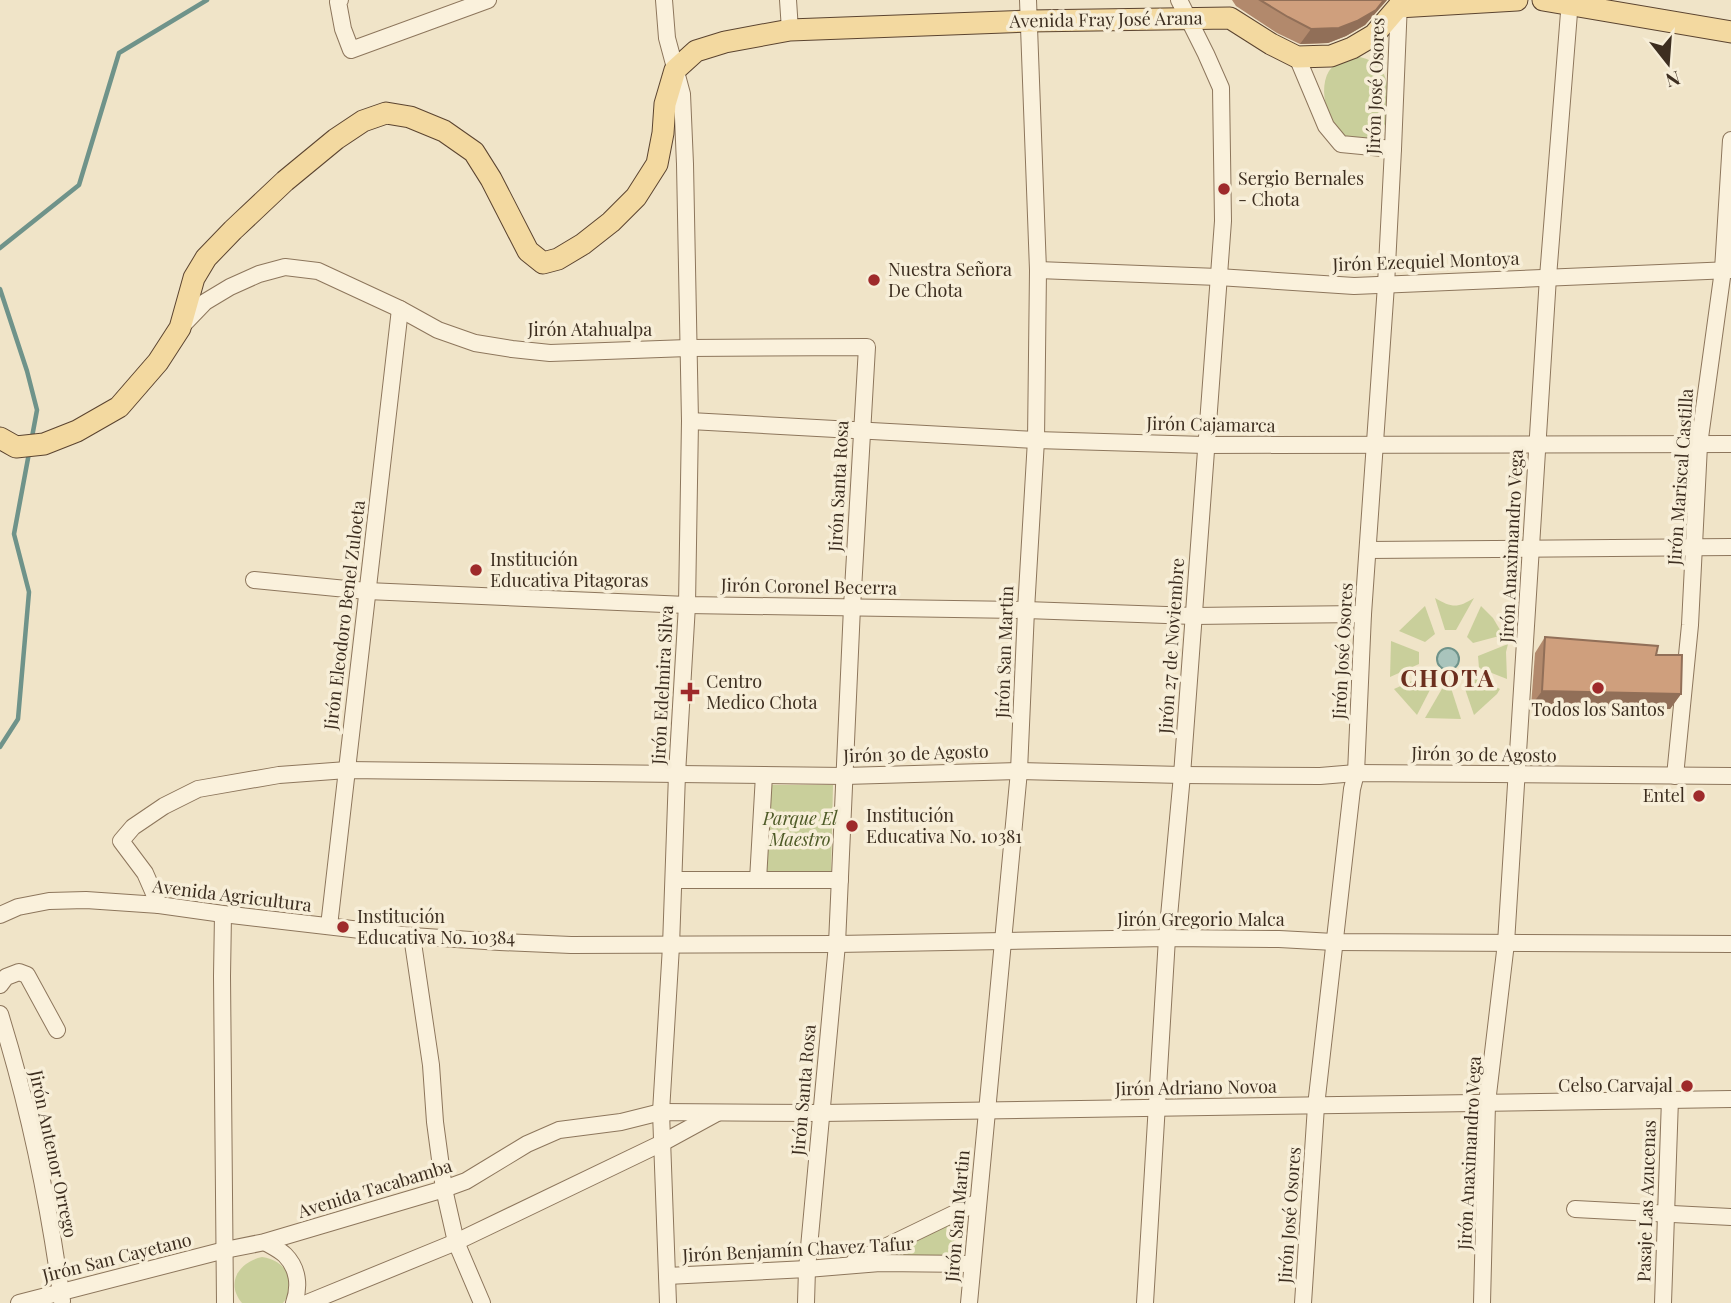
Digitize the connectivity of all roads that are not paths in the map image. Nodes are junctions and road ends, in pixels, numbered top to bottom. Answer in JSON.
{"nodes":[{"id":1,"x":341,"y":0,"type":"edge"},
{"id":2,"x":488,"y":0,"type":"edge"},
{"id":3,"x":664,"y":0,"type":"edge"},
{"id":4,"x":788,"y":0,"type":"edge"},
{"id":5,"x":1028,"y":0,"type":"edge"},
{"id":6,"x":1517,"y":0,"type":"edge"},
{"id":7,"x":1544,"y":0,"type":"edge"},
{"id":8,"x":1570,"y":2,"type":"edge"},
{"id":9,"x":1398,"y":4,"type":"edge"},
{"id":10,"x":1184,"y":9,"type":"edge"},
{"id":11,"x":1029,"y":22,"type":"junction"},
{"id":12,"x":790,"y":30,"type":"junction"},
{"id":13,"x":1731,"y":32,"type":"edge"},
{"id":14,"x":1297,"y":57,"type":"junction"},
{"id":15,"x":675,"y":69,"type":"junction"},
{"id":16,"x":1731,"y":140,"type":"edge"},
{"id":17,"x":1393,"y":149,"type":"junction"},
{"id":18,"x":1038,"y":270,"type":"junction"},
{"id":19,"x":1727,"y":270,"type":"edge"},
{"id":20,"x":1218,"y":276,"type":"junction"},
{"id":21,"x":1548,"y":277,"type":"junction"},
{"id":22,"x":1385,"y":285,"type":"junction"},
{"id":23,"x":400,"y":309,"type":"junction"},
{"id":24,"x":180,"y":328,"type":"junction"},
{"id":25,"x":867,"y":347,"type":"joint"},
{"id":26,"x":688,"y":348,"type":"junction"},
{"id":27,"x":690,"y":421,"type":"junction"},
{"id":28,"x":862,"y":430,"type":"junction"},
{"id":29,"x":1036,"y":440,"type":"junction"},
{"id":30,"x":8,"y":442,"type":"edge"},
{"id":31,"x":1731,"y":444,"type":"edge"},
{"id":32,"x":1205,"y":445,"type":"junction"},
{"id":33,"x":1375,"y":445,"type":"junction"},
{"id":34,"x":1537,"y":445,"type":"junction"},
{"id":35,"x":1699,"y":445,"type":"junction"},
{"id":36,"x":1695,"y":547,"type":"junction"},
{"id":37,"x":1731,"y":547,"type":"edge"},
{"id":38,"x":1531,"y":548,"type":"junction"},
{"id":39,"x":1368,"y":550,"type":"junction"},
{"id":40,"x":254,"y":580,"type":"dead end"},
{"id":41,"x":367,"y":591,"type":"junction"},
{"id":42,"x":687,"y":605,"type":"junction"},
{"id":43,"x":852,"y":607,"type":"junction"},
{"id":44,"x":1026,"y":610,"type":"junction"},
{"id":45,"x":1363,"y":614,"type":"junction"},
{"id":46,"x":1194,"y":616,"type":"junction"},
{"id":47,"x":346,"y":770,"type":"junction"},
{"id":48,"x":1019,"y":771,"type":"junction"},
{"id":49,"x":1356,"y":773,"type":"junction"},
{"id":50,"x":677,"y":774,"type":"junction"},
{"id":51,"x":1517,"y":774,"type":"junction"},
{"id":52,"x":764,"y":775,"type":"junction"},
{"id":53,"x":1182,"y":775,"type":"junction"},
{"id":54,"x":845,"y":776,"type":"junction"},
{"id":55,"x":1675,"y":776,"type":"junction"},
{"id":56,"x":1731,"y":776,"type":"edge"},
{"id":57,"x":674,"y":880,"type":"junction"},
{"id":58,"x":758,"y":880,"type":"junction"},
{"id":59,"x":841,"y":880,"type":"junction"},
{"id":60,"x":159,"y":905,"type":"junction"},
{"id":61,"x":223,"y":914,"type":"junction"},
{"id":62,"x":0,"y":915,"type":"edge"},
{"id":63,"x":328,"y":926,"type":"junction"},
{"id":64,"x":412,"y":936,"type":"junction"},
{"id":65,"x":1167,"y":938,"type":"junction"},
{"id":66,"x":1003,"y":942,"type":"junction"},
{"id":67,"x":1335,"y":942,"type":"junction"},
{"id":68,"x":1506,"y":943,"type":"junction"},
{"id":69,"x":837,"y":944,"type":"junction"},
{"id":70,"x":1731,"y":944,"type":"edge"},
{"id":71,"x":671,"y":946,"type":"junction"},
{"id":72,"x":0,"y":985,"type":"edge"},
{"id":73,"x":0,"y":1014,"type":"edge"},
{"id":74,"x":57,"y":1030,"type":"dead end"},
{"id":75,"x":1670,"y":1099,"type":"junction"},
{"id":76,"x":1731,"y":1099,"type":"edge"},
{"id":77,"x":1487,"y":1103,"type":"junction"},
{"id":78,"x":1317,"y":1106,"type":"junction"},
{"id":79,"x":1157,"y":1108,"type":"junction"},
{"id":80,"x":987,"y":1111,"type":"junction"},
{"id":81,"x":661,"y":1112,"type":"junction"},
{"id":82,"x":717,"y":1113,"type":"junction"},
{"id":83,"x":821,"y":1113,"type":"junction"},
{"id":84,"x":662,"y":1143,"type":"junction"},
{"id":85,"x":444,"y":1189,"type":"junction"},
{"id":86,"x":978,"y":1202,"type":"junction"},
{"id":87,"x":1575,"y":1209,"type":"dead end"},
{"id":88,"x":1665,"y":1214,"type":"junction"},
{"id":89,"x":1731,"y":1217,"type":"edge"},
{"id":90,"x":265,"y":1242,"type":"junction"},
{"id":91,"x":456,"y":1242,"type":"junction"},
{"id":92,"x":225,"y":1250,"type":"junction"},
{"id":93,"x":972,"y":1264,"type":"junction"},
{"id":94,"x":846,"y":1266,"type":"junction"},
{"id":95,"x":807,"y":1269,"type":"junction"},
{"id":96,"x":667,"y":1276,"type":"junction"},
{"id":97,"x":225,"y":1296,"type":"edge"},
{"id":98,"x":62,"y":1298,"type":"edge"},
{"id":99,"x":19,"y":1303,"type":"edge"},
{"id":100,"x":236,"y":1303,"type":"edge"},
{"id":101,"x":294,"y":1303,"type":"edge"},
{"id":102,"x":307,"y":1303,"type":"edge"},
{"id":103,"x":482,"y":1303,"type":"edge"},
{"id":104,"x":668,"y":1303,"type":"edge"},
{"id":105,"x":806,"y":1303,"type":"edge"},
{"id":106,"x":969,"y":1303,"type":"edge"},
{"id":107,"x":1145,"y":1303,"type":"edge"},
{"id":108,"x":1303,"y":1303,"type":"edge"},
{"id":109,"x":1482,"y":1303,"type":"edge"},
{"id":110,"x":1663,"y":1303,"type":"edge"}],
"edges":[{"from":1,"to":2,"type":"street"},
{"from":3,"to":15,"type":"street","name":"Jirón Edelmira Silva"},
{"from":4,"to":12,"type":"street"},
{"from":5,"to":11,"type":"street","name":"Jirón San Martin"},
{"from":6,"to":9,"type":"main road"},
{"from":7,"to":8,"type":"main road"},
{"from":8,"to":13,"type":"main road"},
{"from":8,"to":21,"type":"street","name":"Jirón Anaximandro Vega"},
{"from":9,"to":14,"type":"main road","name":"Avenida Fray José Arana"},
{"from":9,"to":17,"type":"street","name":"Jirón José Osores"},
{"from":10,"to":11,"type":"main road","name":"Avenida Fray José Arana"},
{"from":10,"to":14,"type":"main road","name":"Avenida Fray José Arana"},
{"from":10,"to":20,"type":"street","name":"Jirón 27 de Noviembre"},
{"from":11,"to":12,"type":"main road","name":"Avenida Fray José Arana"},
{"from":11,"to":18,"type":"street","name":"Jirón San Martin"},
{"from":12,"to":15,"type":"main road","name":"Avenida Fray José Arana"},
{"from":14,"to":17,"type":"street"},
{"from":15,"to":24,"type":"main road"},
{"from":15,"to":26,"type":"street","name":"Jirón Edelmira Silva"},
{"from":16,"to":19,"type":"street","name":"Jirón Mariscal Castilla"},
{"from":17,"to":22,"type":"street","name":"Jirón José Osores"},
{"from":18,"to":20,"type":"street","name":"Jirón Ezequiel Montoya"},
{"from":18,"to":29,"type":"street","name":"Jirón San Martin"},
{"from":19,"to":21,"type":"street","name":"Jirón Ezequiel Montoya"},
{"from":19,"to":35,"type":"street","name":"Jirón Mariscal Castilla"},
{"from":20,"to":22,"type":"street","name":"Jirón Ezequiel Montoya"},
{"from":20,"to":32,"type":"street","name":"Jirón 27 de Noviembre"},
{"from":21,"to":22,"type":"street","name":"Jirón Ezequiel Montoya"},
{"from":21,"to":34,"type":"street","name":"Jirón Anaximandro Vega"},
{"from":22,"to":33,"type":"street","name":"Jirón José Osores"},
{"from":23,"to":24,"type":"street","name":"Jirón Atahualpa"},
{"from":23,"to":26,"type":"street","name":"Jirón Atahualpa"},
{"from":23,"to":41,"type":"street","name":"Jirón Eleodoro Benel Zuloeta"},
{"from":24,"to":30,"type":"main road"},
{"from":25,"to":26,"type":"street","name":"Jirón Atahualpa"},
{"from":25,"to":28,"type":"street","name":"Jirón Santa Rosa"},
{"from":26,"to":27,"type":"street","name":"Jirón Edelmira Silva"},
{"from":27,"to":28,"type":"street","name":"Jirón Cajamarca"},
{"from":27,"to":42,"type":"street","name":"Jirón Edelmira Silva"},
{"from":28,"to":29,"type":"street","name":"Jirón Cajamarca"},
{"from":28,"to":43,"type":"street","name":"Jirón Santa Rosa"},
{"from":29,"to":32,"type":"street","name":"Jirón Cajamarca"},
{"from":29,"to":44,"type":"street","name":"Jirón San Martin"},
{"from":31,"to":35,"type":"street","name":"Jirón Cajamarca"},
{"from":32,"to":33,"type":"street","name":"Jirón Cajamarca"},
{"from":32,"to":46,"type":"street","name":"Jirón 27 de Noviembre"},
{"from":33,"to":34,"type":"street","name":"Jirón Cajamarca"},
{"from":33,"to":39,"type":"street","name":"Jirón José Osores"},
{"from":34,"to":35,"type":"street","name":"Jirón Cajamarca"},
{"from":34,"to":38,"type":"street","name":"Jirón Anaximandro Vega"},
{"from":35,"to":36,"type":"street","name":"Jirón Mariscal Castilla"},
{"from":36,"to":37,"type":"street"},
{"from":36,"to":38,"type":"street"},
{"from":36,"to":55,"type":"street","name":"Jirón Mariscal Castilla"},
{"from":38,"to":39,"type":"street"},
{"from":38,"to":51,"type":"street","name":"Jirón Anaximandro Vega"},
{"from":39,"to":45,"type":"street","name":"Jirón José Osores"},
{"from":40,"to":41,"type":"street","name":"Jirón Coronel Becerra"},
{"from":41,"to":42,"type":"street","name":"Jirón Coronel Becerra"},
{"from":41,"to":47,"type":"street","name":"Jirón Eleodoro Benel Zuloeta"},
{"from":42,"to":43,"type":"street","name":"Jirón Coronel Becerra"},
{"from":42,"to":50,"type":"street","name":"Jirón Edelmira Silva"},
{"from":43,"to":44,"type":"street","name":"Jirón Coronel Becerra"},
{"from":43,"to":54,"type":"street","name":"Jirón Santa Rosa"},
{"from":44,"to":46,"type":"street","name":"Jirón Coronel Becerra"},
{"from":44,"to":48,"type":"street","name":"Jirón San Martin"},
{"from":45,"to":46,"type":"street","name":"Jirón Coronel Becerra"},
{"from":45,"to":49,"type":"street","name":"Jirón José Osores"},
{"from":46,"to":53,"type":"street","name":"Jirón 27 de Noviembre"},
{"from":47,"to":50,"type":"street","name":"Jirón 30 de Agosto"},
{"from":47,"to":60,"type":"street","name":"Jirón 30 de Agosto"},
{"from":47,"to":63,"type":"street","name":"Jirón Eleodoro Benel Zuloeta"},
{"from":48,"to":53,"type":"street","name":"Jirón 30 de Agosto"},
{"from":48,"to":54,"type":"street","name":"Jirón 30 de Agosto"},
{"from":48,"to":66,"type":"street","name":"Jirón San Martin"},
{"from":49,"to":51,"type":"street","name":"Jirón 30 de Agosto"},
{"from":49,"to":53,"type":"street","name":"Jirón 30 de Agosto"},
{"from":49,"to":67,"type":"street","name":"Jirón José Osores"},
{"from":50,"to":52,"type":"street","name":"Jirón 30 de Agosto"},
{"from":50,"to":57,"type":"street","name":"Jirón Edelmira Silva"},
{"from":51,"to":55,"type":"street","name":"Jirón 30 de Agosto"},
{"from":51,"to":68,"type":"street","name":"Jirón Anaximandro Vega"},
{"from":52,"to":54,"type":"street","name":"Jirón 30 de Agosto"},
{"from":52,"to":58,"type":"street"},
{"from":53,"to":65,"type":"street","name":"Jirón 27 de Noviembre"},
{"from":54,"to":59,"type":"street","name":"Jirón Santa Rosa"},
{"from":55,"to":56,"type":"street","name":"Jirón 30 de Agosto"},
{"from":57,"to":58,"type":"street"},
{"from":57,"to":71,"type":"street","name":"Jirón Edelmira Silva"},
{"from":58,"to":59,"type":"street"},
{"from":59,"to":69,"type":"street","name":"Jirón Santa Rosa"},
{"from":60,"to":61,"type":"street","name":"Avenida Agricultura"},
{"from":60,"to":62,"type":"street","name":"Avenida Agricultura"},
{"from":61,"to":63,"type":"street","name":"Avenida Agricultura"},
{"from":61,"to":92,"type":"street"},
{"from":63,"to":64,"type":"street","name":"Avenida Agricultura"},
{"from":64,"to":71,"type":"street","name":"Avenida Agricultura"},
{"from":64,"to":85,"type":"street"},
{"from":65,"to":66,"type":"street","name":"Jirón Gregorio Malca"},
{"from":65,"to":67,"type":"street","name":"Jirón Gregorio Malca"},
{"from":65,"to":79,"type":"street","name":"Jirón 27 de Noviembre"},
{"from":66,"to":69,"type":"street","name":"Jirón Gregorio Malca"},
{"from":66,"to":80,"type":"street","name":"Jirón San Martin"},
{"from":67,"to":68,"type":"street","name":"Jirón Gregorio Malca"},
{"from":67,"to":78,"type":"street","name":"Jirón José Osores"},
{"from":68,"to":70,"type":"street","name":"Jirón Gregorio Malca"},
{"from":68,"to":77,"type":"street","name":"Jirón Anaximandro Vega"},
{"from":69,"to":71,"type":"street","name":"Jirón Gregorio Malca"},
{"from":69,"to":83,"type":"street","name":"Jirón Santa Rosa"},
{"from":71,"to":81,"type":"street","name":"Jirón Edelmira Silva"},
{"from":72,"to":74,"type":"street"},
{"from":73,"to":98,"type":"street","name":"Jirón Antenor Orrego"},
{"from":75,"to":76,"type":"street","name":"Jirón Adriano Novoa"},
{"from":75,"to":77,"type":"street","name":"Jirón Adriano Novoa"},
{"from":75,"to":88,"type":"street","name":"Pasaje Las Azucenas"},
{"from":77,"to":78,"type":"street","name":"Jirón Adriano Novoa"},
{"from":77,"to":109,"type":"street","name":"Jirón Anaximandro Vega"},
{"from":78,"to":79,"type":"street","name":"Jirón Adriano Novoa"},
{"from":78,"to":108,"type":"street","name":"Jirón José Osores"},
{"from":79,"to":80,"type":"street","name":"Jirón Adriano Novoa"},
{"from":79,"to":107,"type":"street","name":"Jirón 27 de Noviembre"},
{"from":80,"to":83,"type":"street","name":"Jirón Adriano Novoa"},
{"from":80,"to":86,"type":"street","name":"Jirón San Martin"},
{"from":81,"to":82,"type":"street","name":"Jirón Adriano Novoa"},
{"from":81,"to":84,"type":"street","name":"Jirón Edelmira Silva"},
{"from":81,"to":85,"type":"street","name":"Avenida Tacabamba"},
{"from":82,"to":83,"type":"street","name":"Jirón Adriano Novoa"},
{"from":82,"to":84,"type":"street"},
{"from":83,"to":95,"type":"street","name":"Jirón Santa Rosa"},
{"from":84,"to":91,"type":"street"},
{"from":84,"to":96,"type":"street","name":"Jirón Edelmira Silva"},
{"from":85,"to":90,"type":"street","name":"Avenida Tacabamba"},
{"from":85,"to":91,"type":"street"},
{"from":86,"to":93,"type":"street","name":"Jirón San Martin"},
{"from":86,"to":94,"type":"street"},
{"from":87,"to":88,"type":"street"},
{"from":88,"to":89,"type":"street"},
{"from":88,"to":110,"type":"street","name":"Pasaje Las Azucenas"},
{"from":90,"to":92,"type":"street","name":"Avenida Tacabamba"},
{"from":90,"to":101,"type":"street"},
{"from":91,"to":102,"type":"street"},
{"from":91,"to":103,"type":"street"},
{"from":92,"to":97,"type":"street"},
{"from":92,"to":98,"type":"street","name":"Jirón San Cayetano"},
{"from":93,"to":94,"type":"street","name":"Jirón Benjamín Chavez Tafur"},
{"from":93,"to":106,"type":"street","name":"Jirón San Martin"},
{"from":94,"to":95,"type":"street","name":"Jirón Benjamín Chavez Tafur"},
{"from":95,"to":96,"type":"street","name":"Jirón Benjamín Chavez Tafur"},
{"from":95,"to":105,"type":"street","name":"Jirón Santa Rosa"},
{"from":96,"to":104,"type":"street","name":"Jirón Edelmira Silva"},
{"from":97,"to":100,"type":"street"},
{"from":98,"to":99,"type":"street","name":"Jirón San Cayetano"}]}
